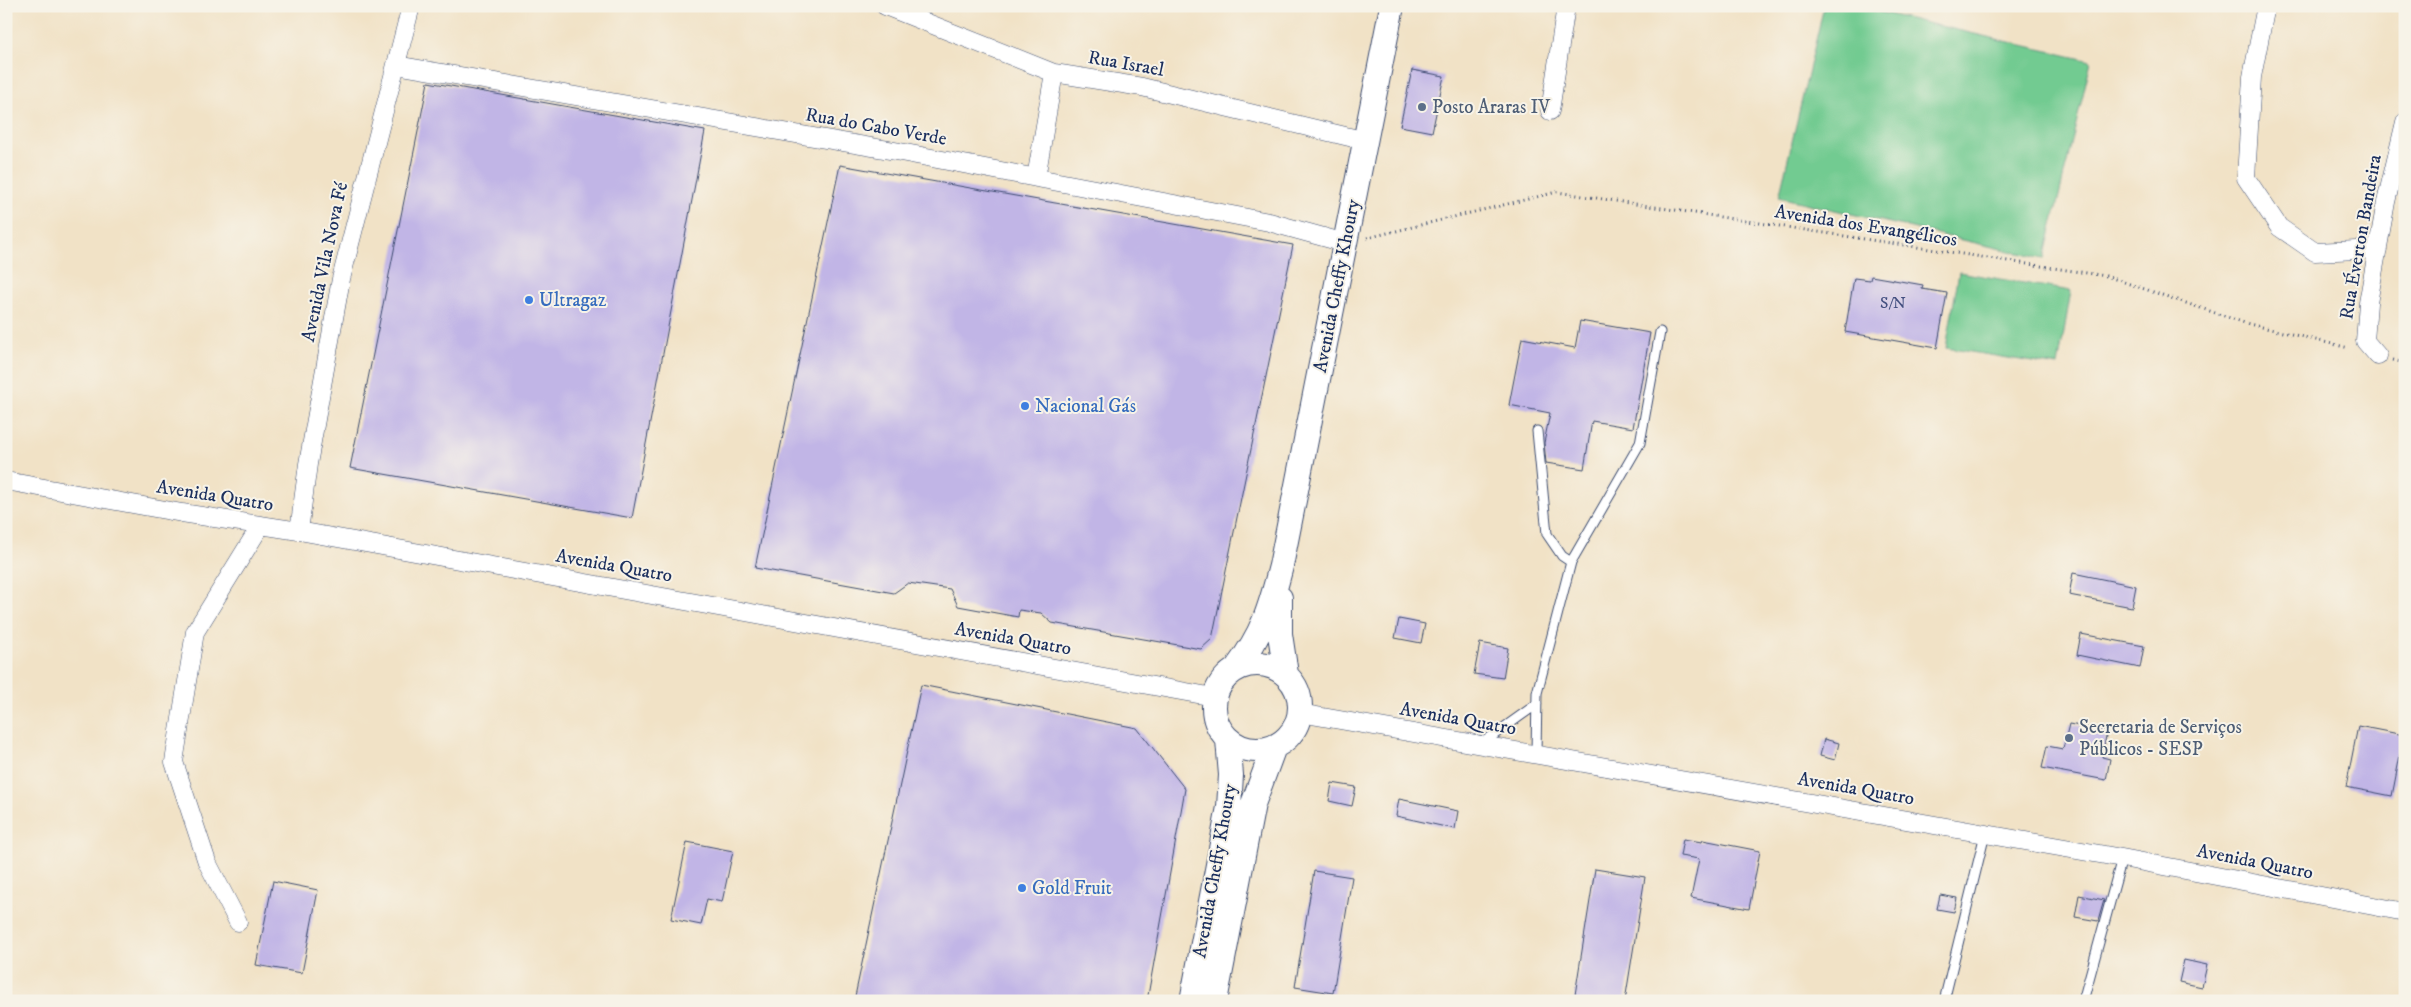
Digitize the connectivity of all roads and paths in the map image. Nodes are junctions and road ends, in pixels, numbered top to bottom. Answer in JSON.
{"nodes":[{"id":1,"x":411,"y":6,"type":"edge"},
{"id":2,"x":885,"y":6,"type":"edge"},
{"id":3,"x":1392,"y":6,"type":"edge"},
{"id":4,"x":1566,"y":6,"type":"edge"},
{"id":5,"x":2266,"y":6,"type":"edge"},
{"id":6,"x":396,"y":65,"type":"junction"},
{"id":7,"x":1054,"y":73,"type":"junction"},
{"id":8,"x":1550,"y":111,"type":"dead end"},
{"id":9,"x":2405,"y":122,"type":"edge"},
{"id":10,"x":1366,"y":141,"type":"junction"},
{"id":11,"x":1036,"y":178,"type":"junction"},
{"id":12,"x":1345,"y":243,"type":"junction"},
{"id":13,"x":2378,"y":249,"type":"junction"},
{"id":14,"x":1660,"y":332,"type":"dead end"},
{"id":15,"x":2378,"y":356,"type":"joint"},
{"id":16,"x":1537,"y":431,"type":"dead end"},
{"id":17,"x":6,"y":481,"type":"edge"},
{"id":18,"x":261,"y":525,"type":"junction"},
{"id":19,"x":298,"y":531,"type":"junction"},
{"id":20,"x":1572,"y":562,"type":"junction"},
{"id":21,"x":1281,"y":566,"type":"junction"},
{"id":22,"x":1236,"y":668,"type":"junction"},
{"id":23,"x":1286,"y":674,"type":"junction"},
{"id":24,"x":1214,"y":697,"type":"junction"},
{"id":25,"x":1537,"y":704,"type":"junction"},
{"id":26,"x":1300,"y":713,"type":"junction"},
{"id":27,"x":1228,"y":740,"type":"junction"},
{"id":28,"x":1481,"y":744,"type":"junction"},
{"id":29,"x":1274,"y":747,"type":"junction"},
{"id":30,"x":1536,"y":754,"type":"junction"},
{"id":31,"x":1986,"y":834,"type":"junction"},
{"id":32,"x":2122,"y":858,"type":"junction"},
{"id":33,"x":2405,"y":912,"type":"edge"},
{"id":34,"x":238,"y":922,"type":"dead end"},
{"id":35,"x":1192,"y":1001,"type":"edge"},
{"id":36,"x":1215,"y":1001,"type":"edge"},
{"id":37,"x":1944,"y":1001,"type":"edge"},
{"id":38,"x":2084,"y":1001,"type":"edge"}],
"edges":[{"from":1,"to":6,"type":"street","name":"Avenida Vila Nova Fé"},
{"from":2,"to":7,"type":"street","name":"Rua Israel"},
{"from":3,"to":10,"type":"main road","name":"Avenida Cheffy Khoury"},
{"from":4,"to":8,"type":"street"},
{"from":5,"to":13,"type":"street"},
{"from":6,"to":11,"type":"street","name":"Rua do Cabo Verde"},
{"from":6,"to":19,"type":"street","name":"Avenida Vila Nova Fé"},
{"from":7,"to":10,"type":"street","name":"Rua Israel"},
{"from":7,"to":11,"type":"street"},
{"from":9,"to":13,"type":"street","name":"Rua Éverton Bandeira"},
{"from":10,"to":12,"type":"main road","name":"Avenida Cheffy Khoury"},
{"from":11,"to":12,"type":"street","name":"Rua do Cabo Verde"},
{"from":12,"to":15,"type":"path","name":"Avenida dos Evangélicos"},
{"from":12,"to":21,"type":"main road","name":"Avenida Cheffy Khoury"},
{"from":13,"to":15,"type":"street","name":"Rua Éverton Bandeira"},
{"from":14,"to":20,"type":"lane"},
{"from":16,"to":20,"type":"lane"},
{"from":17,"to":18,"type":"street","name":"Avenida Quatro"},
{"from":18,"to":19,"type":"street","name":"Avenida Quatro"},
{"from":18,"to":34,"type":"street"},
{"from":19,"to":24,"type":"street","name":"Avenida Quatro"},
{"from":20,"to":25,"type":"lane"},
{"from":21,"to":22,"type":"main road"},
{"from":21,"to":23,"type":"main road"},
{"from":22,"to":23,"type":"main road"},
{"from":22,"to":24,"type":"main road"},
{"from":23,"to":26,"type":"main road"},
{"from":24,"to":27,"type":"main road"},
{"from":25,"to":28,"type":"lane"},
{"from":25,"to":30,"type":"lane"},
{"from":26,"to":28,"type":"street","name":"Avenida Quatro"},
{"from":26,"to":29,"type":"main road"},
{"from":27,"to":29,"type":"main road"},
{"from":27,"to":35,"type":"main road","name":"Avenida Cheffy Khoury"},
{"from":28,"to":30,"type":"street","name":"Avenida Quatro"},
{"from":29,"to":36,"type":"main road","name":"Avenida Cheffy Khoury"},
{"from":30,"to":31,"type":"street","name":"Avenida Quatro"},
{"from":31,"to":32,"type":"street","name":"Avenida Quatro"},
{"from":31,"to":37,"type":"lane"},
{"from":32,"to":33,"type":"street","name":"Avenida Quatro"},
{"from":32,"to":38,"type":"lane"}]}
